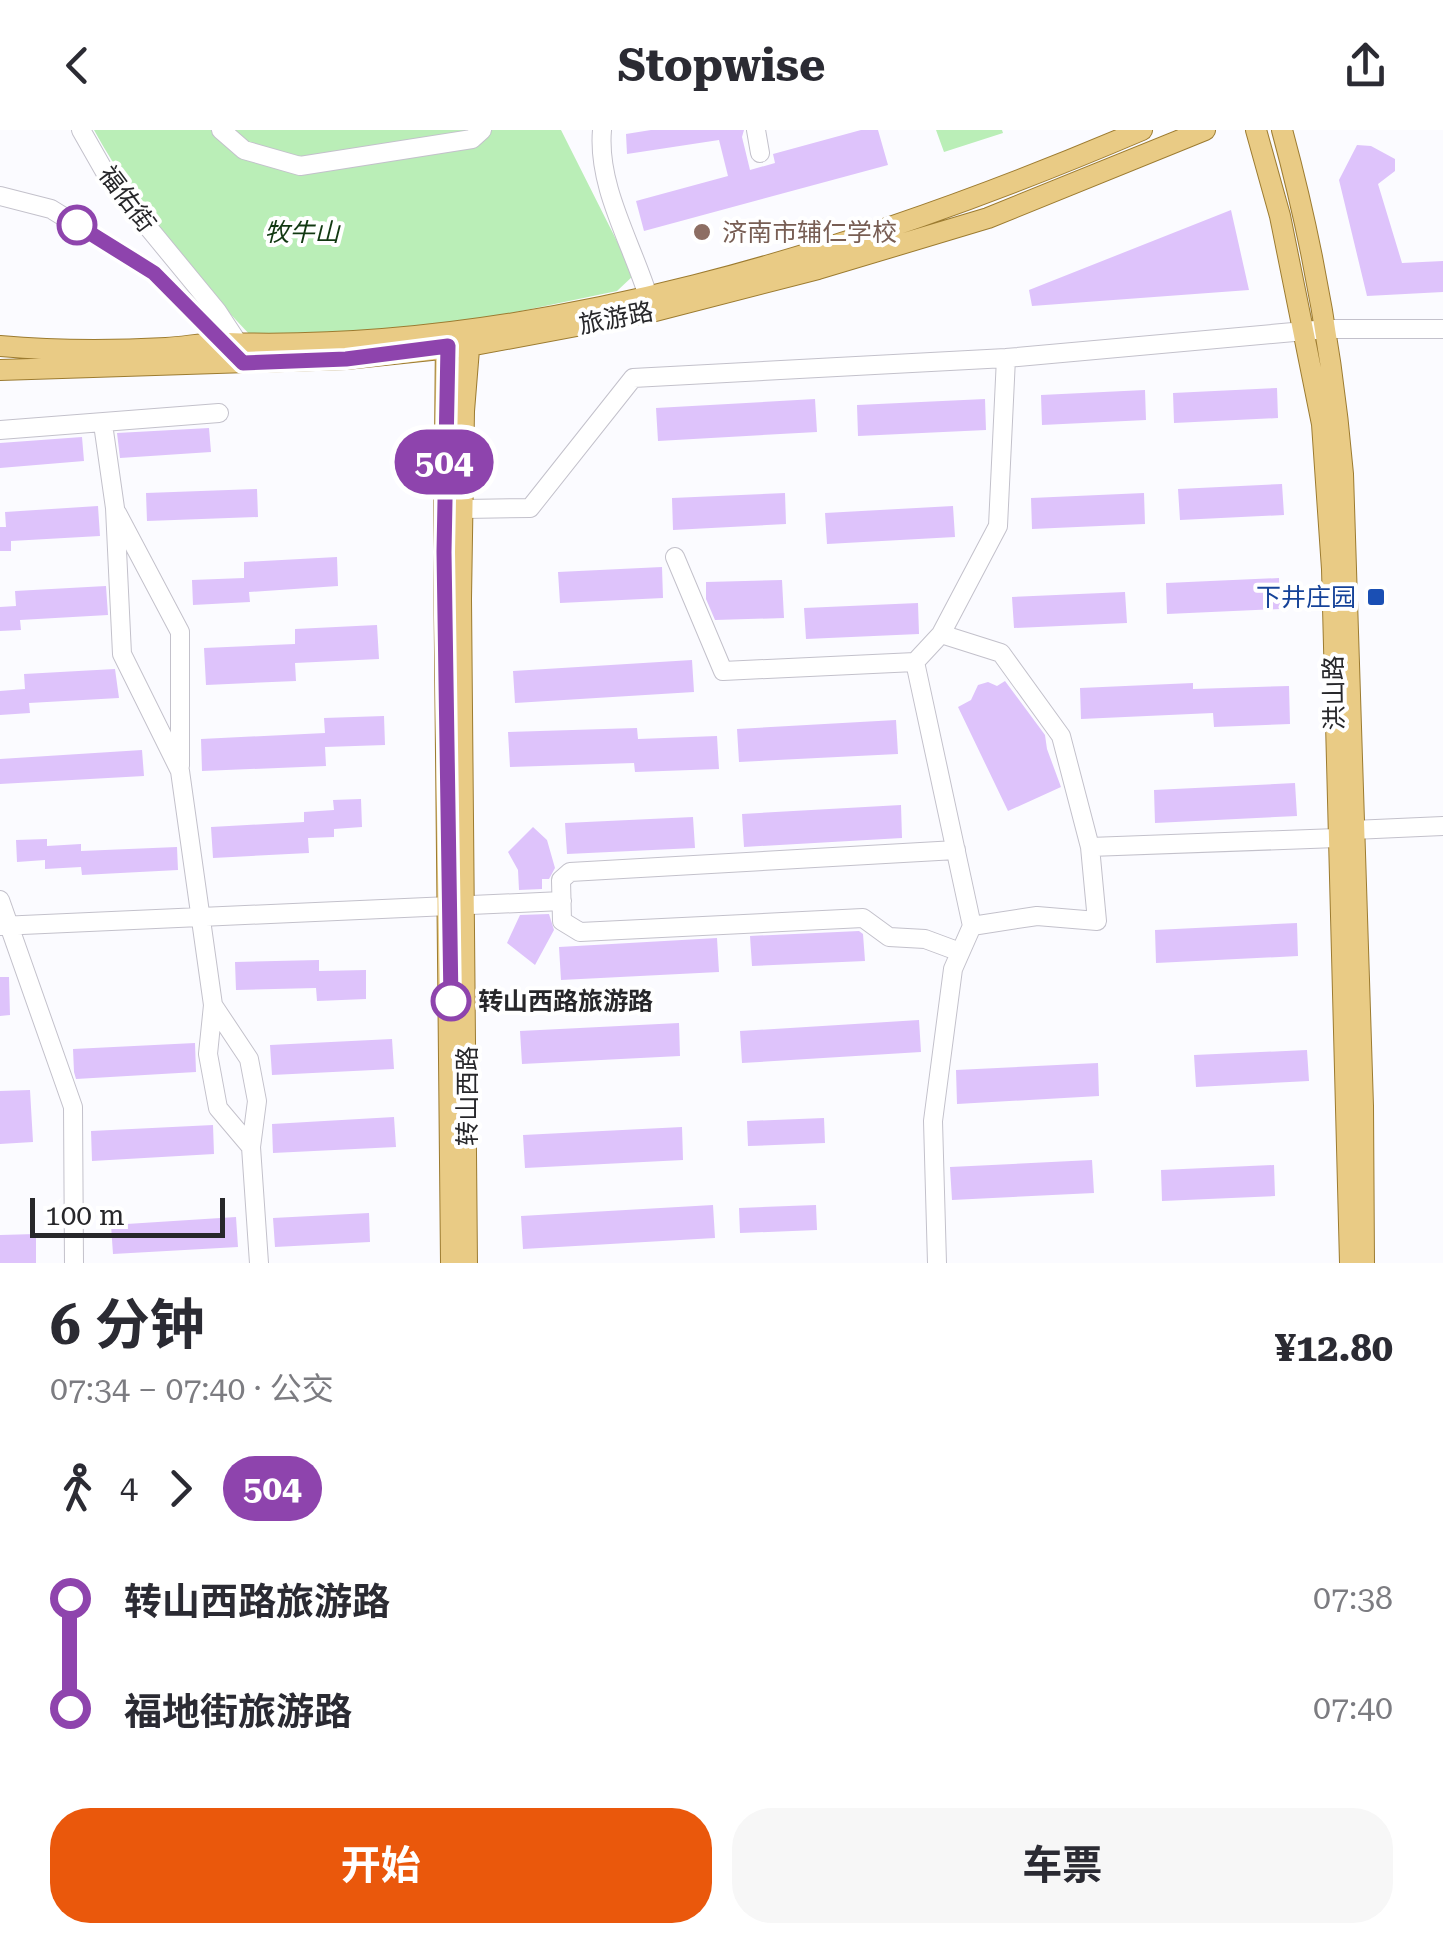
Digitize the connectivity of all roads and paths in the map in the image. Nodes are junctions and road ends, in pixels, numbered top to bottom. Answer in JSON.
{"nodes":[{"id":1,"x":81,"y":130,"type":"edge"},
{"id":2,"x":221,"y":130,"type":"edge"},
{"id":3,"x":482,"y":130,"type":"edge"},
{"id":4,"x":602,"y":130,"type":"edge"},
{"id":5,"x":756,"y":130,"type":"edge"},
{"id":6,"x":1142,"y":130,"type":"edge"},
{"id":7,"x":1205,"y":130,"type":"edge"},
{"id":8,"x":1256,"y":130,"type":"edge"},
{"id":9,"x":1282,"y":130,"type":"edge"},
{"id":10,"x":760,"y":153,"type":"dead end"},
{"id":11,"x":0,"y":196,"type":"edge"},
{"id":12,"x":648,"y":296,"type":"junction"},
{"id":13,"x":1326,"y":329,"type":"junction"},
{"id":14,"x":1443,"y":329,"type":"edge"},
{"id":15,"x":1303,"y":333,"type":"junction"},
{"id":16,"x":459,"y":339,"type":"junction"},
{"id":17,"x":0,"y":346,"type":"edge"},
{"id":18,"x":236,"y":350,"type":"junction"},
{"id":19,"x":1006,"y":358,"type":"junction"},
{"id":20,"x":0,"y":370,"type":"edge"},
{"id":21,"x":219,"y":413,"type":"dead end"},
{"id":22,"x":103,"y":424,"type":"junction"},
{"id":23,"x":0,"y":430,"type":"edge"},
{"id":24,"x":114,"y":508,"type":"junction"},
{"id":25,"x":464,"y":509,"type":"junction"},
{"id":26,"x":674,"y":557,"type":"dead end"},
{"id":27,"x":941,"y":634,"type":"junction"},
{"id":28,"x":916,"y":662,"type":"junction"},
{"id":29,"x":180,"y":771,"type":"junction"},
{"id":30,"x":1443,"y":826,"type":"edge"},
{"id":31,"x":1345,"y":834,"type":"junction"},
{"id":32,"x":1090,"y":847,"type":"junction"},
{"id":33,"x":956,"y":850,"type":"junction"},
{"id":34,"x":0,"y":900,"type":"edge"},
{"id":35,"x":562,"y":901,"type":"junction"},
{"id":36,"x":457,"y":905,"type":"junction"},
{"id":37,"x":200,"y":916,"type":"junction"},
{"id":38,"x":4,"y":926,"type":"edge"},
{"id":39,"x":972,"y":926,"type":"junction"},
{"id":40,"x":960,"y":952,"type":"junction"},
{"id":41,"x":213,"y":1004,"type":"junction"},
{"id":42,"x":251,"y":1147,"type":"junction"},
{"id":43,"x":74,"y":1263,"type":"edge"},
{"id":44,"x":259,"y":1263,"type":"edge"},
{"id":45,"x":451,"y":1263,"type":"edge"},
{"id":46,"x":467,"y":1263,"type":"edge"},
{"id":47,"x":936,"y":1263,"type":"edge"},
{"id":48,"x":1350,"y":1263,"type":"edge"},
{"id":49,"x":1364,"y":1263,"type":"edge"}],
"edges":[{"from":1,"to":18,"type":"street","name":"福佑街"},
{"from":2,"to":3,"type":"street"},
{"from":4,"to":12,"type":"street"},
{"from":5,"to":10,"type":"street"},
{"from":6,"to":12,"type":"main road","name":"旅游路"},
{"from":7,"to":16,"type":"main road","name":"旅游路"},
{"from":8,"to":15,"type":"main road","name":"洪山路"},
{"from":9,"to":13,"type":"main road","name":"洪山路"},
{"from":11,"to":18,"type":"street"},
{"from":12,"to":16,"type":"main road","name":"旅游路"},
{"from":13,"to":14,"type":"street"},
{"from":13,"to":15,"type":"street"},
{"from":13,"to":31,"type":"main road","name":"洪山路"},
{"from":15,"to":19,"type":"street"},
{"from":15,"to":31,"type":"main road","name":"洪山路"},
{"from":16,"to":18,"type":"main road","name":"旅游路"},
{"from":16,"to":25,"type":"main road","name":"转山西路"},
{"from":16,"to":36,"type":"main road","name":"转山西路"},
{"from":17,"to":18,"type":"main road","name":"旅游路"},
{"from":18,"to":20,"type":"main road","name":"旅游路"},
{"from":19,"to":25,"type":"street"},
{"from":19,"to":27,"type":"street"},
{"from":21,"to":22,"type":"street"},
{"from":22,"to":23,"type":"street"},
{"from":22,"to":24,"type":"street"},
{"from":24,"to":29,"type":"street"},
{"from":24,"to":29,"type":"street"},
{"from":25,"to":36,"type":"main road","name":"转山西路"},
{"from":26,"to":28,"type":"street"},
{"from":27,"to":28,"type":"street"},
{"from":27,"to":32,"type":"street"},
{"from":28,"to":33,"type":"street"},
{"from":29,"to":37,"type":"street"},
{"from":30,"to":31,"type":"street"},
{"from":31,"to":32,"type":"street"},
{"from":31,"to":48,"type":"main road","name":"洪山路"},
{"from":31,"to":49,"type":"main road","name":"洪山路"},
{"from":32,"to":39,"type":"street"},
{"from":33,"to":35,"type":"street"},
{"from":33,"to":39,"type":"street"},
{"from":34,"to":38,"type":"street"},
{"from":35,"to":36,"type":"street"},
{"from":35,"to":40,"type":"street"},
{"from":36,"to":37,"type":"street"},
{"from":36,"to":45,"type":"main road","name":"转山西路"},
{"from":36,"to":46,"type":"main road","name":"转山西路"},
{"from":37,"to":38,"type":"street"},
{"from":37,"to":41,"type":"street"},
{"from":38,"to":43,"type":"street"},
{"from":39,"to":40,"type":"street"},
{"from":40,"to":47,"type":"street"},
{"from":41,"to":42,"type":"street"},
{"from":41,"to":42,"type":"street"},
{"from":42,"to":44,"type":"street"}]}
